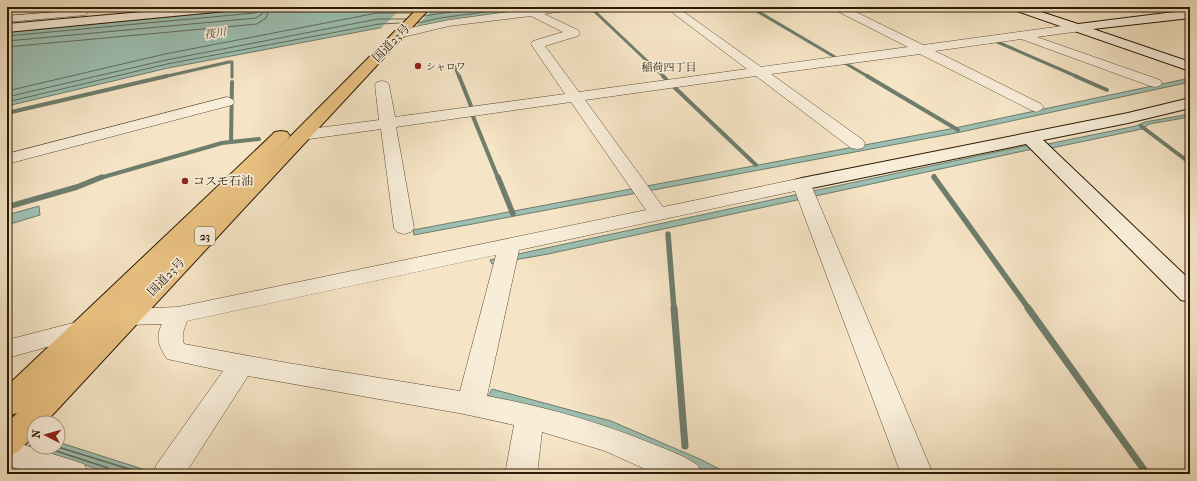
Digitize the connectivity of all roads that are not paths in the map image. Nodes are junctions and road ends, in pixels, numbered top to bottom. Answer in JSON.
{"nodes":[{"id":1,"x":49,"y":7,"type":"edge"},
{"id":2,"x":236,"y":7,"type":"edge"},
{"id":3,"x":412,"y":7,"type":"edge"},
{"id":4,"x":425,"y":7,"type":"edge"},
{"id":5,"x":571,"y":7,"type":"edge"},
{"id":6,"x":670,"y":7,"type":"edge"},
{"id":7,"x":837,"y":7,"type":"edge"},
{"id":8,"x":1015,"y":7,"type":"edge"},
{"id":9,"x":532,"y":12,"type":"junction"},
{"id":10,"x":82,"y":13,"type":"dead end"},
{"id":11,"x":1190,"y":14,"type":"edge"},
{"id":12,"x":33,"y":17,"type":"junction"},
{"id":13,"x":9,"y":25,"type":"edge"},
{"id":14,"x":1077,"y":28,"type":"junction"},
{"id":15,"x":397,"y":32,"type":"junction"},
{"id":16,"x":1020,"y":36,"type":"junction"},
{"id":17,"x":920,"y":49,"type":"junction"},
{"id":18,"x":1190,"y":67,"type":"edge"},
{"id":19,"x":758,"y":71,"type":"junction"},
{"id":20,"x":1155,"y":83,"type":"dead end"},
{"id":21,"x":382,"y":85,"type":"dead end"},
{"id":22,"x":574,"y":97,"type":"junction"},
{"id":23,"x":227,"y":102,"type":"dead end"},
{"id":24,"x":1190,"y":103,"type":"edge"},
{"id":25,"x":1036,"y":107,"type":"dead end"},
{"id":26,"x":388,"y":123,"type":"junction"},
{"id":27,"x":302,"y":135,"type":"junction"},
{"id":28,"x":857,"y":144,"type":"dead end"},
{"id":29,"x":1036,"y":144,"type":"junction"},
{"id":30,"x":7,"y":159,"type":"edge"},
{"id":31,"x":805,"y":192,"type":"junction"},
{"id":32,"x":659,"y":215,"type":"junction"},
{"id":33,"x":404,"y":228,"type":"dead end"},
{"id":34,"x":506,"y":255,"type":"junction"},
{"id":35,"x":1190,"y":294,"type":"edge"},
{"id":36,"x":178,"y":315,"type":"junction"},
{"id":37,"x":127,"y":317,"type":"junction"},
{"id":38,"x":82,"y":330,"type":"junction"},
{"id":39,"x":7,"y":349,"type":"edge"},
{"id":40,"x":241,"y":366,"type":"junction"},
{"id":41,"x":471,"y":403,"type":"junction"},
{"id":42,"x":7,"y":404,"type":"edge"},
{"id":43,"x":530,"y":416,"type":"junction"},
{"id":44,"x":14,"y":450,"type":"edge"},
{"id":45,"x":73,"y":474,"type":"edge"},
{"id":46,"x":168,"y":474,"type":"edge"},
{"id":47,"x":521,"y":474,"type":"edge"},
{"id":48,"x":686,"y":474,"type":"edge"},
{"id":49,"x":917,"y":474,"type":"edge"}],
"edges":[{"from":1,"to":12,"type":"street"},
{"from":2,"to":13,"type":"street"},
{"from":3,"to":15,"type":"highway","name":"国道23号","number":"23"},
{"from":4,"to":15,"type":"highway","name":"国道23号","number":"23"},
{"from":5,"to":9,"type":"street"},
{"from":6,"to":19,"type":"street"},
{"from":7,"to":17,"type":"street"},
{"from":8,"to":14,"type":"street"},
{"from":9,"to":15,"type":"street"},
{"from":9,"to":22,"type":"street"},
{"from":10,"to":12,"type":"street"},
{"from":11,"to":14,"type":"street"},
{"from":12,"to":13,"type":"street"},
{"from":14,"to":16,"type":"street"},
{"from":14,"to":18,"type":"street"},
{"from":15,"to":27,"type":"highway","name":"国道23号","number":"23"},
{"from":15,"to":38,"type":"highway","name":"国道23号","number":"23"},
{"from":16,"to":17,"type":"street"},
{"from":16,"to":20,"type":"street"},
{"from":17,"to":19,"type":"street"},
{"from":17,"to":25,"type":"street"},
{"from":19,"to":22,"type":"street"},
{"from":19,"to":28,"type":"street"},
{"from":21,"to":26,"type":"street"},
{"from":22,"to":26,"type":"street"},
{"from":22,"to":32,"type":"street"},
{"from":23,"to":30,"type":"street"},
{"from":24,"to":29,"type":"street"},
{"from":26,"to":27,"type":"street"},
{"from":26,"to":33,"type":"street"},
{"from":27,"to":37,"type":"highway","name":"国道23号","number":"23"},
{"from":29,"to":31,"type":"street"},
{"from":29,"to":35,"type":"street"},
{"from":31,"to":32,"type":"street"},
{"from":31,"to":49,"type":"street"},
{"from":32,"to":34,"type":"street"},
{"from":34,"to":36,"type":"street"},
{"from":34,"to":41,"type":"street"},
{"from":36,"to":37,"type":"street"},
{"from":36,"to":40,"type":"street"},
{"from":37,"to":38,"type":"street"},
{"from":37,"to":44,"type":"highway","name":"国道23号","number":"23"},
{"from":38,"to":39,"type":"street"},
{"from":38,"to":42,"type":"highway","name":"国道23号","number":"23"},
{"from":40,"to":41,"type":"street"},
{"from":40,"to":46,"type":"street"},
{"from":41,"to":43,"type":"street"},
{"from":43,"to":47,"type":"street"},
{"from":43,"to":48,"type":"street"},
{"from":44,"to":45,"type":"street"}]}
